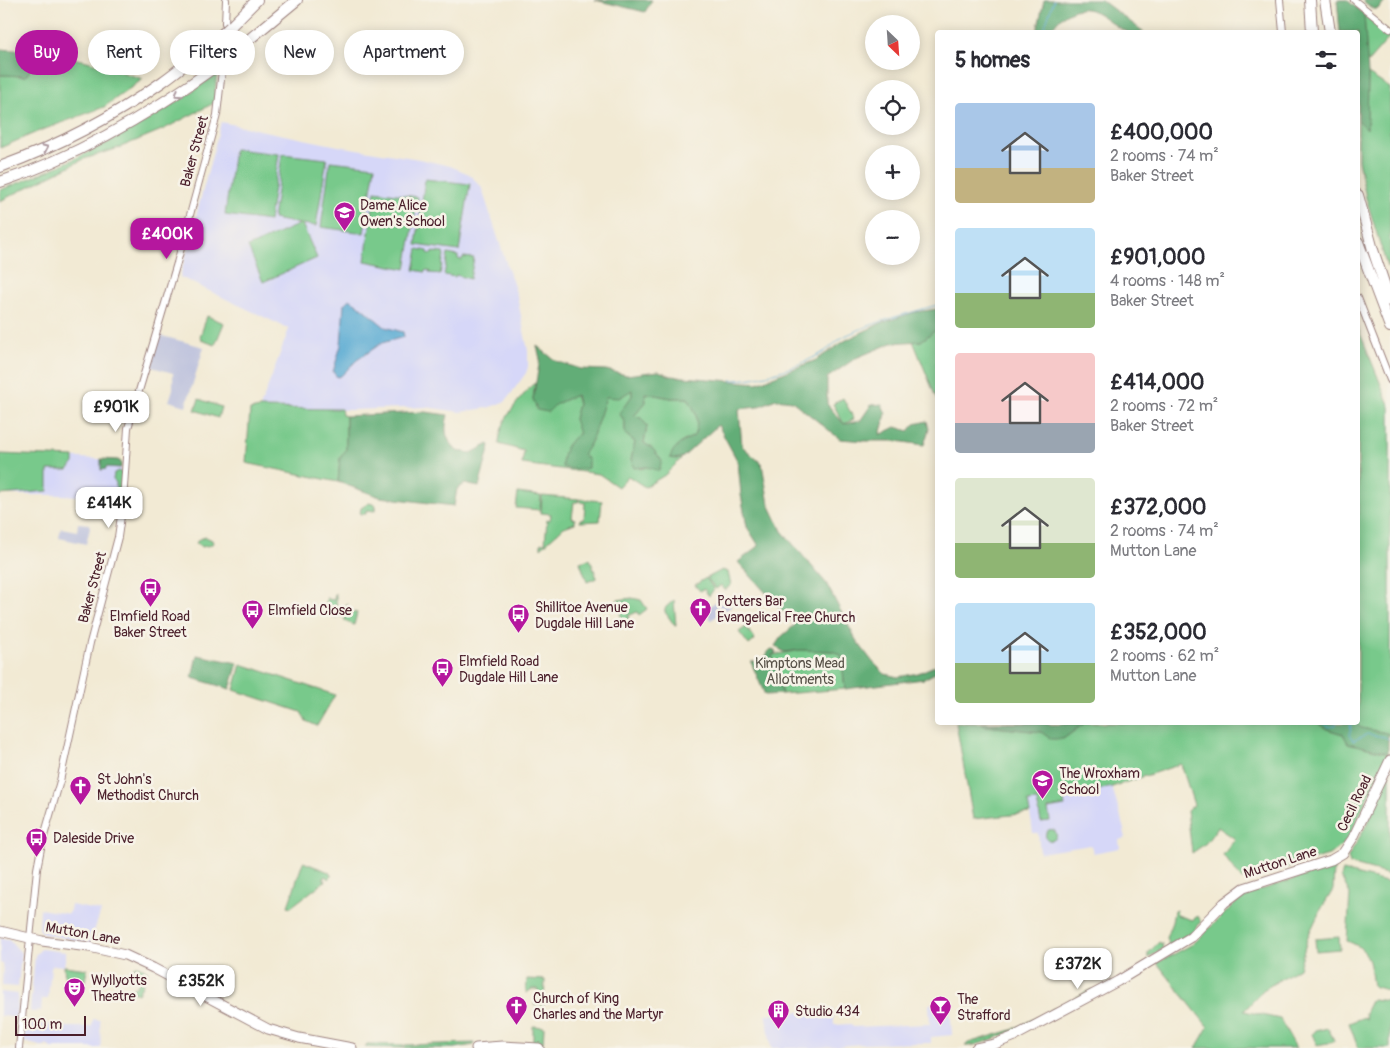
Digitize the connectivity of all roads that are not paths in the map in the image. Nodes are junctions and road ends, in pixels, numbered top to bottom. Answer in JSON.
{"nodes":[{"id":1,"x":226,"y":0,"type":"edge"},
{"id":2,"x":256,"y":0,"type":"edge"},
{"id":3,"x":297,"y":0,"type":"edge"},
{"id":4,"x":1280,"y":0,"type":"edge"},
{"id":5,"x":1310,"y":0,"type":"edge"},
{"id":6,"x":1325,"y":0,"type":"edge"},
{"id":7,"x":1330,"y":0,"type":"edge"},
{"id":8,"x":1354,"y":0,"type":"edge"},
{"id":9,"x":228,"y":24,"type":"junction"},
{"id":10,"x":1283,"y":30,"type":"edge"},
{"id":11,"x":1312,"y":30,"type":"edge"},
{"id":12,"x":1331,"y":30,"type":"edge"},
{"id":13,"x":1331,"y":30,"type":"edge"},
{"id":14,"x":1390,"y":30,"type":"edge"},
{"id":15,"x":255,"y":35,"type":"edge"},
{"id":16,"x":207,"y":75,"type":"edge"},
{"id":17,"x":220,"y":75,"type":"edge"},
{"id":18,"x":0,"y":167,"type":"edge"},
{"id":19,"x":0,"y":182,"type":"edge"},
{"id":20,"x":1360,"y":202,"type":"edge"},
{"id":21,"x":1360,"y":247,"type":"edge"},
{"id":22,"x":1390,"y":301,"type":"edge"},
{"id":23,"x":1360,"y":303,"type":"edge"},
{"id":24,"x":1390,"y":327,"type":"edge"},
{"id":25,"x":1390,"y":380,"type":"edge"},
{"id":26,"x":1390,"y":760,"type":"edge"},
{"id":27,"x":1339,"y":856,"type":"joint"},
{"id":28,"x":0,"y":931,"type":"edge"},
{"id":29,"x":30,"y":937,"type":"junction"},
{"id":30,"x":20,"y":1048,"type":"edge"},
{"id":31,"x":352,"y":1048,"type":"edge"},
{"id":32,"x":476,"y":1048,"type":"edge"},
{"id":33,"x":539,"y":1048,"type":"edge"},
{"id":34,"x":976,"y":1048,"type":"edge"}],
"edges":[{"from":1,"to":9,"type":"street"},
{"from":2,"to":9,"type":"highway"},
{"from":3,"to":15,"type":"highway","bridge":true},
{"from":4,"to":10,"type":"street"},
{"from":5,"to":11,"type":"highway"},
{"from":6,"to":12,"type":"highway"},
{"from":7,"to":13,"type":"highway"},
{"from":8,"to":14,"type":"street"},
{"from":18,"to":9,"type":"highway","one_way":true,"bridge":true},
{"from":16,"to":19,"type":"highway","one_way":true},
{"from":17,"to":29,"type":"street","name":"Baker Street"},
{"from":20,"to":22,"type":"highway"},
{"from":21,"to":24,"type":"highway"},
{"from":23,"to":25,"type":"street"},
{"from":26,"to":27,"type":"main road","name":"Cecil Road"},
{"from":27,"to":34,"type":"main road","name":"Mutton Lane"},
{"from":28,"to":29,"type":"main road","name":"Mutton Lane"},
{"from":29,"to":30,"type":"street","name":"Baker Street"},
{"from":29,"to":31,"type":"main road","name":"Mutton Lane"},
{"from":32,"to":33,"type":"main road"}]}
